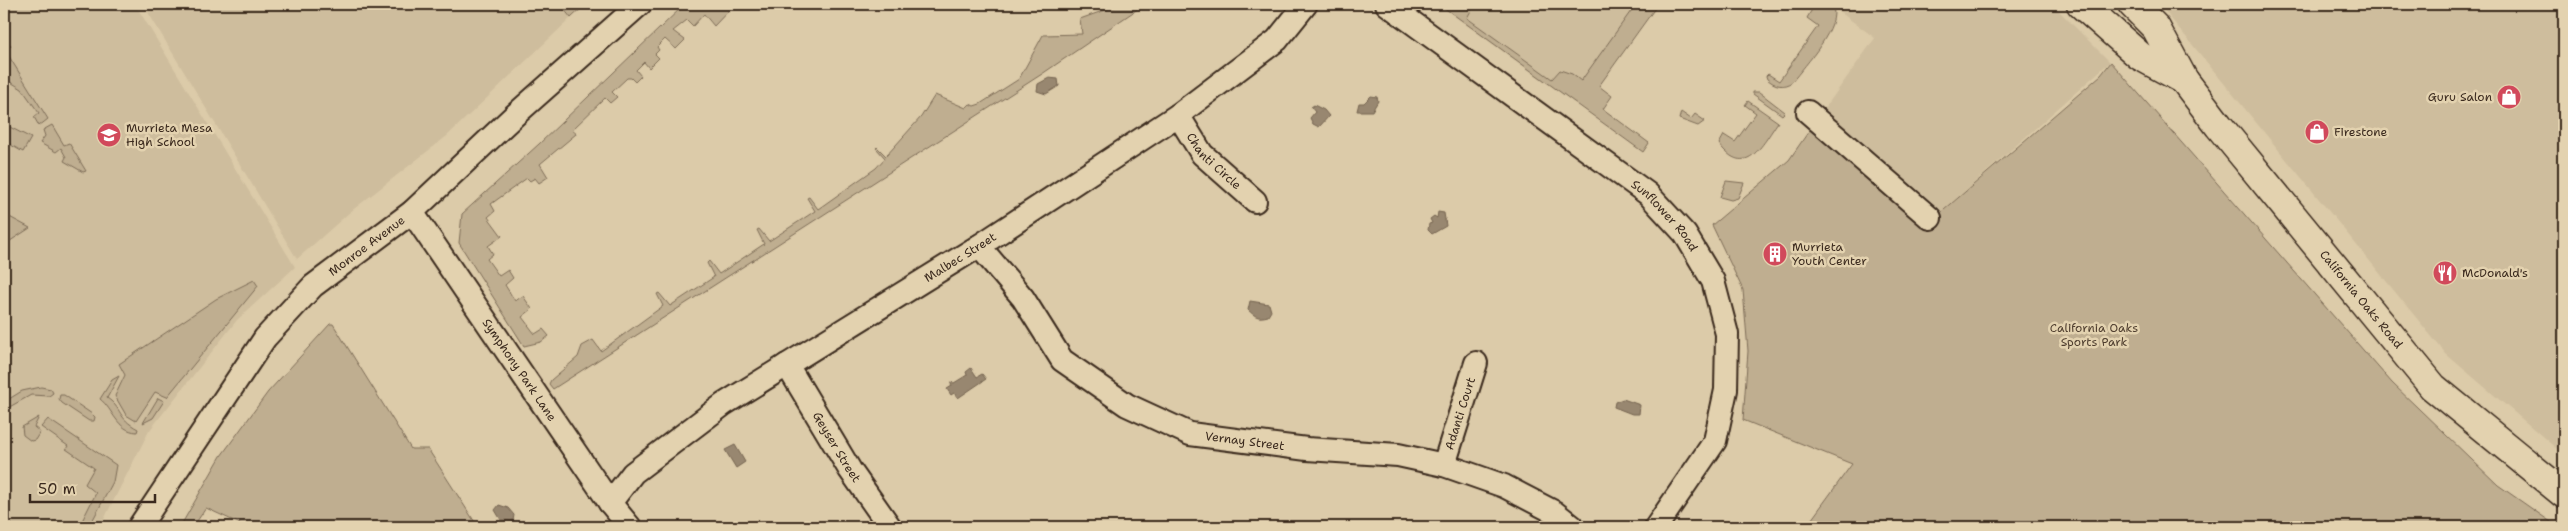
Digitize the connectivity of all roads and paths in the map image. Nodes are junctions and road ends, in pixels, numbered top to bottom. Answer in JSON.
{"nodes":[{"id":1,"x":640,"y":4,"type":"edge"},
{"id":2,"x":1306,"y":4,"type":"edge"},
{"id":3,"x":1387,"y":4,"type":"edge"},
{"id":4,"x":2081,"y":4,"type":"edge"},
{"id":5,"x":2132,"y":4,"type":"edge"},
{"id":6,"x":2184,"y":80,"type":"junction"},
{"id":7,"x":1808,"y":112,"type":"dead end"},
{"id":8,"x":1178,"y":115,"type":"junction"},
{"id":9,"x":1255,"y":201,"type":"dead end"},
{"id":10,"x":412,"y":212,"type":"junction"},
{"id":11,"x":1930,"y":218,"type":"dead end"},
{"id":12,"x":979,"y":246,"type":"junction"},
{"id":13,"x":1476,"y":363,"type":"dead end"},
{"id":14,"x":787,"y":366,"type":"junction"},
{"id":15,"x":1444,"y":465,"type":"junction"},
{"id":16,"x":2564,"y":494,"type":"edge"},
{"id":17,"x":610,"y":503,"type":"junction"},
{"id":18,"x":139,"y":527,"type":"edge"},
{"id":19,"x":630,"y":527,"type":"edge"},
{"id":20,"x":890,"y":527,"type":"edge"},
{"id":21,"x":1573,"y":527,"type":"edge"},
{"id":22,"x":1656,"y":527,"type":"edge"}],
"edges":[{"from":1,"to":10,"type":"street","name":"Monroe Avenue"},
{"from":2,"to":8,"type":"street","name":"Malbec Street"},
{"from":3,"to":22,"type":"street","name":"Sunflower Road"},
{"from":4,"to":6,"type":"main road","name":"California Oaks Road"},
{"from":5,"to":6,"type":"main road","name":"California Oaks Road"},
{"from":6,"to":16,"type":"main road","name":"California Oaks Road"},
{"from":7,"to":11,"type":"street"},
{"from":8,"to":9,"type":"street","name":"Chanti Circle"},
{"from":8,"to":12,"type":"street","name":"Malbec Street"},
{"from":10,"to":17,"type":"street","name":"Symphony Park Lane"},
{"from":10,"to":18,"type":"street","name":"Monroe Avenue"},
{"from":12,"to":14,"type":"street","name":"Malbec Street"},
{"from":12,"to":15,"type":"street","name":"Vernay Street"},
{"from":13,"to":15,"type":"street","name":"Adanti Court"},
{"from":14,"to":17,"type":"street","name":"Malbec Street"},
{"from":14,"to":20,"type":"street","name":"Geyser Street"},
{"from":15,"to":21,"type":"street","name":"Vernay Street"},
{"from":17,"to":19,"type":"street","name":"Symphony Park Lane"}]}
